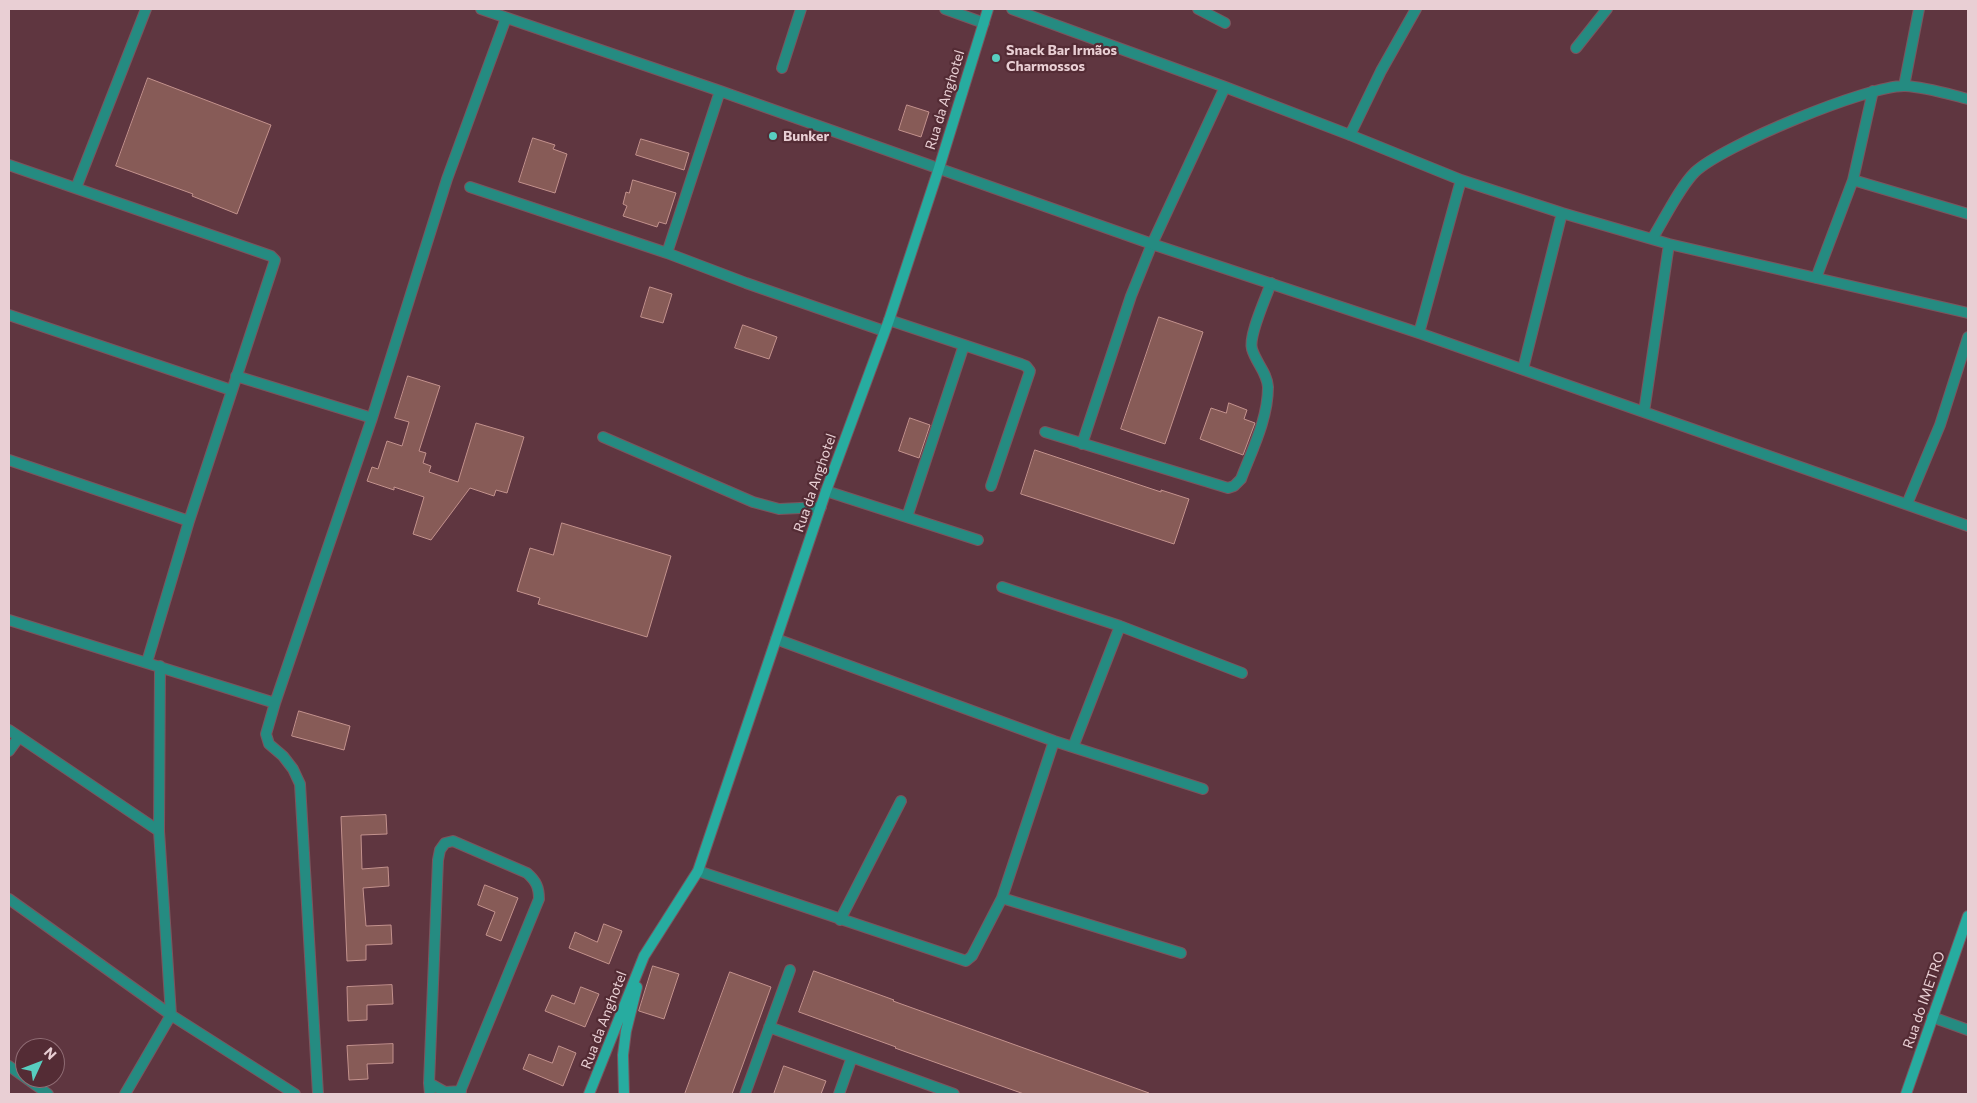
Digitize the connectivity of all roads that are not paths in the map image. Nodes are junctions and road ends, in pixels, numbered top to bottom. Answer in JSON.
{"nodes":[{"id":1,"x":146,"y":9,"type":"edge"},
{"id":2,"x":481,"y":9,"type":"edge"},
{"id":3,"x":801,"y":9,"type":"edge"},
{"id":4,"x":945,"y":9,"type":"edge"},
{"id":5,"x":988,"y":9,"type":"edge"},
{"id":6,"x":1012,"y":9,"type":"edge"},
{"id":7,"x":1198,"y":9,"type":"edge"},
{"id":8,"x":1416,"y":9,"type":"edge"},
{"id":9,"x":1607,"y":9,"type":"edge"},
{"id":10,"x":1919,"y":9,"type":"edge"},
{"id":11,"x":506,"y":18,"type":"junction"},
{"id":12,"x":984,"y":23,"type":"junction"},
{"id":13,"x":1225,"y":23,"type":"dead end"},
{"id":14,"x":1576,"y":48,"type":"dead end"},
{"id":15,"x":782,"y":68,"type":"dead end"},
{"id":16,"x":1904,"y":86,"type":"junction"},
{"id":17,"x":1226,"y":87,"type":"junction"},
{"id":18,"x":720,"y":91,"type":"junction"},
{"id":19,"x":1873,"y":91,"type":"junction"},
{"id":20,"x":1968,"y":100,"type":"edge"},
{"id":21,"x":1350,"y":134,"type":"junction"},
{"id":22,"x":9,"y":166,"type":"edge"},
{"id":23,"x":939,"y":168,"type":"junction"},
{"id":24,"x":1461,"y":180,"type":"junction"},
{"id":25,"x":1853,"y":180,"type":"junction"},
{"id":26,"x":470,"y":187,"type":"dead end"},
{"id":27,"x":76,"y":188,"type":"junction"},
{"id":28,"x":1562,"y":213,"type":"junction"},
{"id":29,"x":1968,"y":214,"type":"edge"},
{"id":30,"x":1652,"y":240,"type":"junction"},
{"id":31,"x":1152,"y":244,"type":"junction"},
{"id":32,"x":1669,"y":244,"type":"junction"},
{"id":33,"x":667,"y":252,"type":"junction"},
{"id":34,"x":1816,"y":278,"type":"junction"},
{"id":35,"x":1271,"y":284,"type":"junction"},
{"id":36,"x":1968,"y":313,"type":"edge"},
{"id":37,"x":9,"y":315,"type":"edge"},
{"id":38,"x":889,"y":320,"type":"junction"},
{"id":39,"x":884,"y":331,"type":"junction"},
{"id":40,"x":1419,"y":333,"type":"junction"},
{"id":41,"x":1968,"y":337,"type":"edge"},
{"id":42,"x":964,"y":345,"type":"junction"},
{"id":43,"x":1523,"y":369,"type":"junction"},
{"id":44,"x":236,"y":376,"type":"junction"},
{"id":45,"x":231,"y":390,"type":"junction"},
{"id":46,"x":1644,"y":412,"type":"junction"},
{"id":47,"x":372,"y":418,"type":"junction"},
{"id":48,"x":1045,"y":432,"type":"dead end"},
{"id":49,"x":603,"y":437,"type":"dead end"},
{"id":50,"x":1082,"y":444,"type":"junction"},
{"id":51,"x":9,"y":460,"type":"edge"},
{"id":52,"x":991,"y":486,"type":"dead end"},
{"id":53,"x":826,"y":492,"type":"junction"},
{"id":54,"x":1907,"y":504,"type":"junction"},
{"id":55,"x":821,"y":507,"type":"junction"},
{"id":56,"x":907,"y":517,"type":"junction"},
{"id":57,"x":189,"y":521,"type":"junction"},
{"id":58,"x":1968,"y":526,"type":"edge"},
{"id":59,"x":978,"y":540,"type":"dead end"},
{"id":60,"x":1002,"y":588,"type":"dead end"},
{"id":61,"x":9,"y":620,"type":"edge"},
{"id":62,"x":1120,"y":626,"type":"junction"},
{"id":63,"x":776,"y":639,"type":"junction"},
{"id":64,"x":147,"y":662,"type":"junction"},
{"id":65,"x":160,"y":666,"type":"junction"},
{"id":66,"x":1242,"y":673,"type":"dead end"},
{"id":67,"x":275,"y":703,"type":"junction"},
{"id":68,"x":9,"y":730,"type":"edge"},
{"id":69,"x":19,"y":737,"type":"junction"},
{"id":70,"x":1054,"y":741,"type":"junction"},
{"id":71,"x":1073,"y":747,"type":"junction"},
{"id":72,"x":9,"y":751,"type":"edge"},
{"id":73,"x":1203,"y":789,"type":"dead end"},
{"id":74,"x":901,"y":801,"type":"dead end"},
{"id":75,"x":159,"y":831,"type":"junction"},
{"id":76,"x":698,"y":871,"type":"junction"},
{"id":77,"x":1002,"y":898,"type":"junction"},
{"id":78,"x":9,"y":899,"type":"edge"},
{"id":79,"x":1968,"y":916,"type":"edge"},
{"id":80,"x":840,"y":920,"type":"junction"},
{"id":81,"x":1181,"y":953,"type":"dead end"},
{"id":82,"x":644,"y":956,"type":"junction"},
{"id":83,"x":790,"y":970,"type":"dead end"},
{"id":84,"x":171,"y":1015,"type":"junction"},
{"id":85,"x":1932,"y":1017,"type":"junction"},
{"id":86,"x":770,"y":1027,"type":"junction"},
{"id":87,"x":1968,"y":1030,"type":"edge"},
{"id":88,"x":852,"y":1057,"type":"junction"},
{"id":89,"x":9,"y":1066,"type":"edge"},
{"id":90,"x":429,"y":1083,"type":"junction"},
{"id":91,"x":460,"y":1092,"type":"edge"},
{"id":92,"x":48,"y":1094,"type":"edge"},
{"id":93,"x":124,"y":1094,"type":"edge"},
{"id":94,"x":295,"y":1094,"type":"edge"},
{"id":95,"x":318,"y":1094,"type":"edge"},
{"id":96,"x":430,"y":1094,"type":"edge"},
{"id":97,"x":590,"y":1094,"type":"edge"},
{"id":98,"x":624,"y":1094,"type":"edge"},
{"id":99,"x":745,"y":1094,"type":"edge"},
{"id":100,"x":839,"y":1094,"type":"edge"},
{"id":101,"x":954,"y":1094,"type":"edge"},
{"id":102,"x":1906,"y":1094,"type":"edge"}],
"edges":[{"from":1,"to":27,"type":"street"},
{"from":2,"to":11,"type":"street"},
{"from":3,"to":15,"type":"street"},
{"from":4,"to":12,"type":"street"},
{"from":5,"to":12,"type":"main road","name":"Rua da Anghotel"},
{"from":6,"to":17,"type":"street"},
{"from":7,"to":13,"type":"street"},
{"from":8,"to":21,"type":"street"},
{"from":9,"to":14,"type":"street"},
{"from":10,"to":16,"type":"street"},
{"from":11,"to":18,"type":"street"},
{"from":11,"to":47,"type":"street"},
{"from":12,"to":23,"type":"main road","name":"Rua da Anghotel"},
{"from":16,"to":19,"type":"street"},
{"from":16,"to":20,"type":"street"},
{"from":17,"to":21,"type":"street"},
{"from":17,"to":31,"type":"street"},
{"from":18,"to":23,"type":"street"},
{"from":18,"to":33,"type":"street"},
{"from":19,"to":25,"type":"street"},
{"from":19,"to":30,"type":"street"},
{"from":21,"to":24,"type":"street"},
{"from":22,"to":27,"type":"street"},
{"from":23,"to":31,"type":"street"},
{"from":23,"to":38,"type":"main road","name":"Rua da Anghotel"},
{"from":24,"to":28,"type":"street"},
{"from":24,"to":40,"type":"street"},
{"from":25,"to":29,"type":"street"},
{"from":25,"to":34,"type":"street"},
{"from":26,"to":33,"type":"street"},
{"from":27,"to":44,"type":"street"},
{"from":28,"to":30,"type":"street"},
{"from":28,"to":43,"type":"street"},
{"from":30,"to":32,"type":"street"},
{"from":31,"to":35,"type":"street"},
{"from":31,"to":50,"type":"street"},
{"from":32,"to":34,"type":"street"},
{"from":32,"to":46,"type":"street"},
{"from":33,"to":39,"type":"street"},
{"from":34,"to":36,"type":"street"},
{"from":35,"to":40,"type":"street"},
{"from":35,"to":50,"type":"street"},
{"from":37,"to":45,"type":"street"},
{"from":38,"to":39,"type":"main road","name":"Rua da Anghotel"},
{"from":38,"to":42,"type":"street"},
{"from":39,"to":53,"type":"main road","name":"Rua da Anghotel"},
{"from":40,"to":43,"type":"street"},
{"from":41,"to":54,"type":"street"},
{"from":42,"to":52,"type":"street"},
{"from":42,"to":56,"type":"street"},
{"from":43,"to":46,"type":"street"},
{"from":44,"to":45,"type":"street"},
{"from":44,"to":47,"type":"street"},
{"from":45,"to":57,"type":"street"},
{"from":46,"to":54,"type":"street"},
{"from":47,"to":67,"type":"street"},
{"from":48,"to":50,"type":"street"},
{"from":49,"to":55,"type":"street"},
{"from":51,"to":57,"type":"street"},
{"from":53,"to":55,"type":"main road","name":"Rua da Anghotel"},
{"from":53,"to":56,"type":"street"},
{"from":54,"to":58,"type":"street"},
{"from":55,"to":63,"type":"main road","name":"Rua da Anghotel"},
{"from":56,"to":59,"type":"street"},
{"from":57,"to":64,"type":"street"},
{"from":60,"to":62,"type":"street"},
{"from":61,"to":64,"type":"street"},
{"from":62,"to":66,"type":"street"},
{"from":62,"to":71,"type":"street"},
{"from":63,"to":70,"type":"street"},
{"from":63,"to":76,"type":"main road","name":"Rua da Anghotel"},
{"from":64,"to":65,"type":"street"},
{"from":65,"to":67,"type":"street"},
{"from":65,"to":75,"type":"street"},
{"from":67,"to":95,"type":"street"},
{"from":68,"to":69,"type":"street"},
{"from":69,"to":72,"type":"street"},
{"from":69,"to":75,"type":"street"},
{"from":70,"to":71,"type":"street"},
{"from":70,"to":77,"type":"street"},
{"from":71,"to":73,"type":"street"},
{"from":74,"to":80,"type":"street"},
{"from":75,"to":84,"type":"street"},
{"from":76,"to":80,"type":"street"},
{"from":76,"to":82,"type":"main road","name":"Rua da Anghotel"},
{"from":77,"to":80,"type":"street"},
{"from":77,"to":81,"type":"street"},
{"from":78,"to":84,"type":"street"},
{"from":79,"to":85,"type":"main road","name":"Rua do IMETRO"},
{"from":82,"to":97,"type":"main road","name":"Rua da Anghotel"},
{"from":82,"to":98,"type":"main road","name":"Rua da Anghotel"},
{"from":83,"to":86,"type":"street"},
{"from":84,"to":93,"type":"street"},
{"from":84,"to":94,"type":"street"},
{"from":85,"to":87,"type":"street"},
{"from":85,"to":102,"type":"main road","name":"Rua do IMETRO"},
{"from":86,"to":88,"type":"street"},
{"from":86,"to":99,"type":"street"},
{"from":88,"to":100,"type":"street"},
{"from":88,"to":101,"type":"street"},
{"from":89,"to":92,"type":"street"},
{"from":90,"to":91,"type":"street"},
{"from":90,"to":91,"type":"street"},
{"from":90,"to":96,"type":"street"}]}
